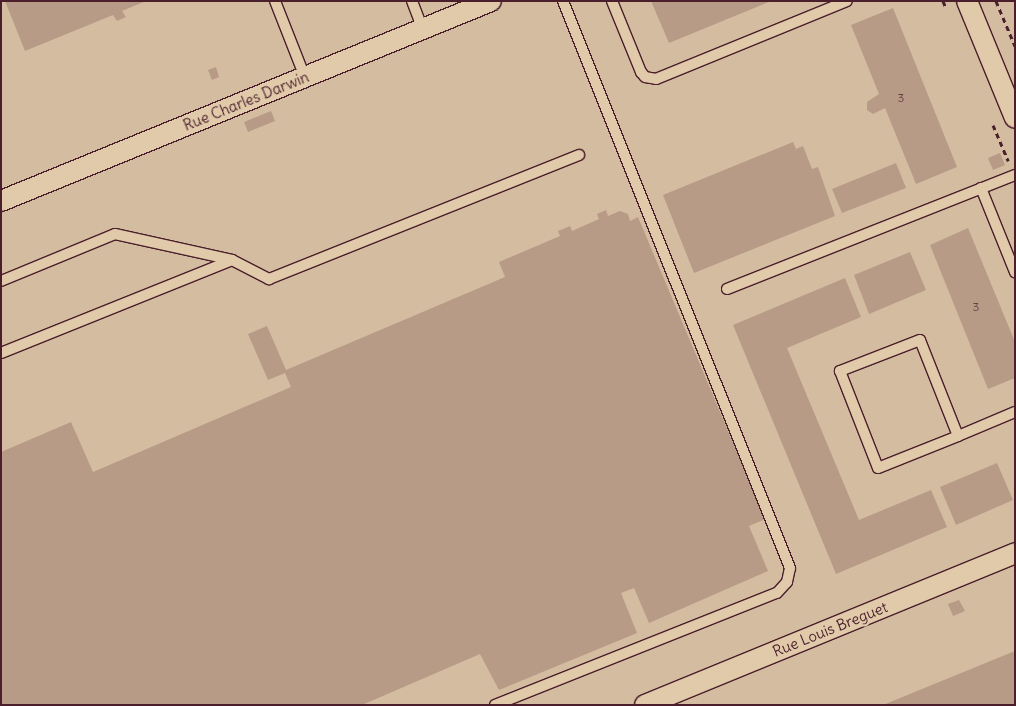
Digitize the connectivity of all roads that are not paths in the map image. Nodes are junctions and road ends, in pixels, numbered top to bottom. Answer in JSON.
{"nodes":[{"id":1,"x":275,"y":1,"type":"edge"},
{"id":2,"x":412,"y":1,"type":"edge"},
{"id":3,"x":491,"y":1,"type":"edge"},
{"id":4,"x":563,"y":1,"type":"edge"},
{"id":5,"x":612,"y":1,"type":"edge"},
{"id":6,"x":847,"y":1,"type":"edge"},
{"id":7,"x":967,"y":1,"type":"edge"},
{"id":8,"x":423,"y":29,"type":"junction"},
{"id":9,"x":305,"y":77,"type":"junction"},
{"id":10,"x":1015,"y":118,"type":"edge"},
{"id":11,"x":578,"y":156,"type":"dead end"},
{"id":12,"x":1015,"y":174,"type":"edge"},
{"id":13,"x":981,"y":188,"type":"junction"},
{"id":14,"x":1,"y":201,"type":"edge"},
{"id":15,"x":232,"y":260,"type":"junction"},
{"id":16,"x":1015,"y":272,"type":"edge"},
{"id":17,"x":1,"y":281,"type":"edge"},
{"id":18,"x":727,"y":289,"type":"dead end"},
{"id":19,"x":1,"y":353,"type":"edge"},
{"id":20,"x":1015,"y":412,"type":"edge"},
{"id":21,"x":958,"y":436,"type":"junction"},
{"id":22,"x":1015,"y":553,"type":"edge"},
{"id":23,"x":495,"y":705,"type":"edge"},
{"id":24,"x":645,"y":705,"type":"edge"}],
"edges":[{"from":1,"to":9,"type":"lane"},
{"from":2,"to":8,"type":"lane"},
{"from":3,"to":8,"type":"street","name":"Rue Charles Darwin"},
{"from":4,"to":23,"type":"lane"},
{"from":5,"to":6,"type":"lane"},
{"from":7,"to":10,"type":"street"},
{"from":8,"to":9,"type":"street","name":"Rue Charles Darwin"},
{"from":9,"to":14,"type":"street","name":"Rue Charles Darwin"},
{"from":11,"to":15,"type":"lane"},
{"from":12,"to":13,"type":"lane"},
{"from":13,"to":16,"type":"lane"},
{"from":13,"to":18,"type":"lane"},
{"from":15,"to":17,"type":"lane"},
{"from":15,"to":19,"type":"lane"},
{"from":20,"to":21,"type":"lane"},
{"from":21,"to":21,"type":"lane"},
{"from":22,"to":24,"type":"street","name":"Rue Louis Breguet"}]}
